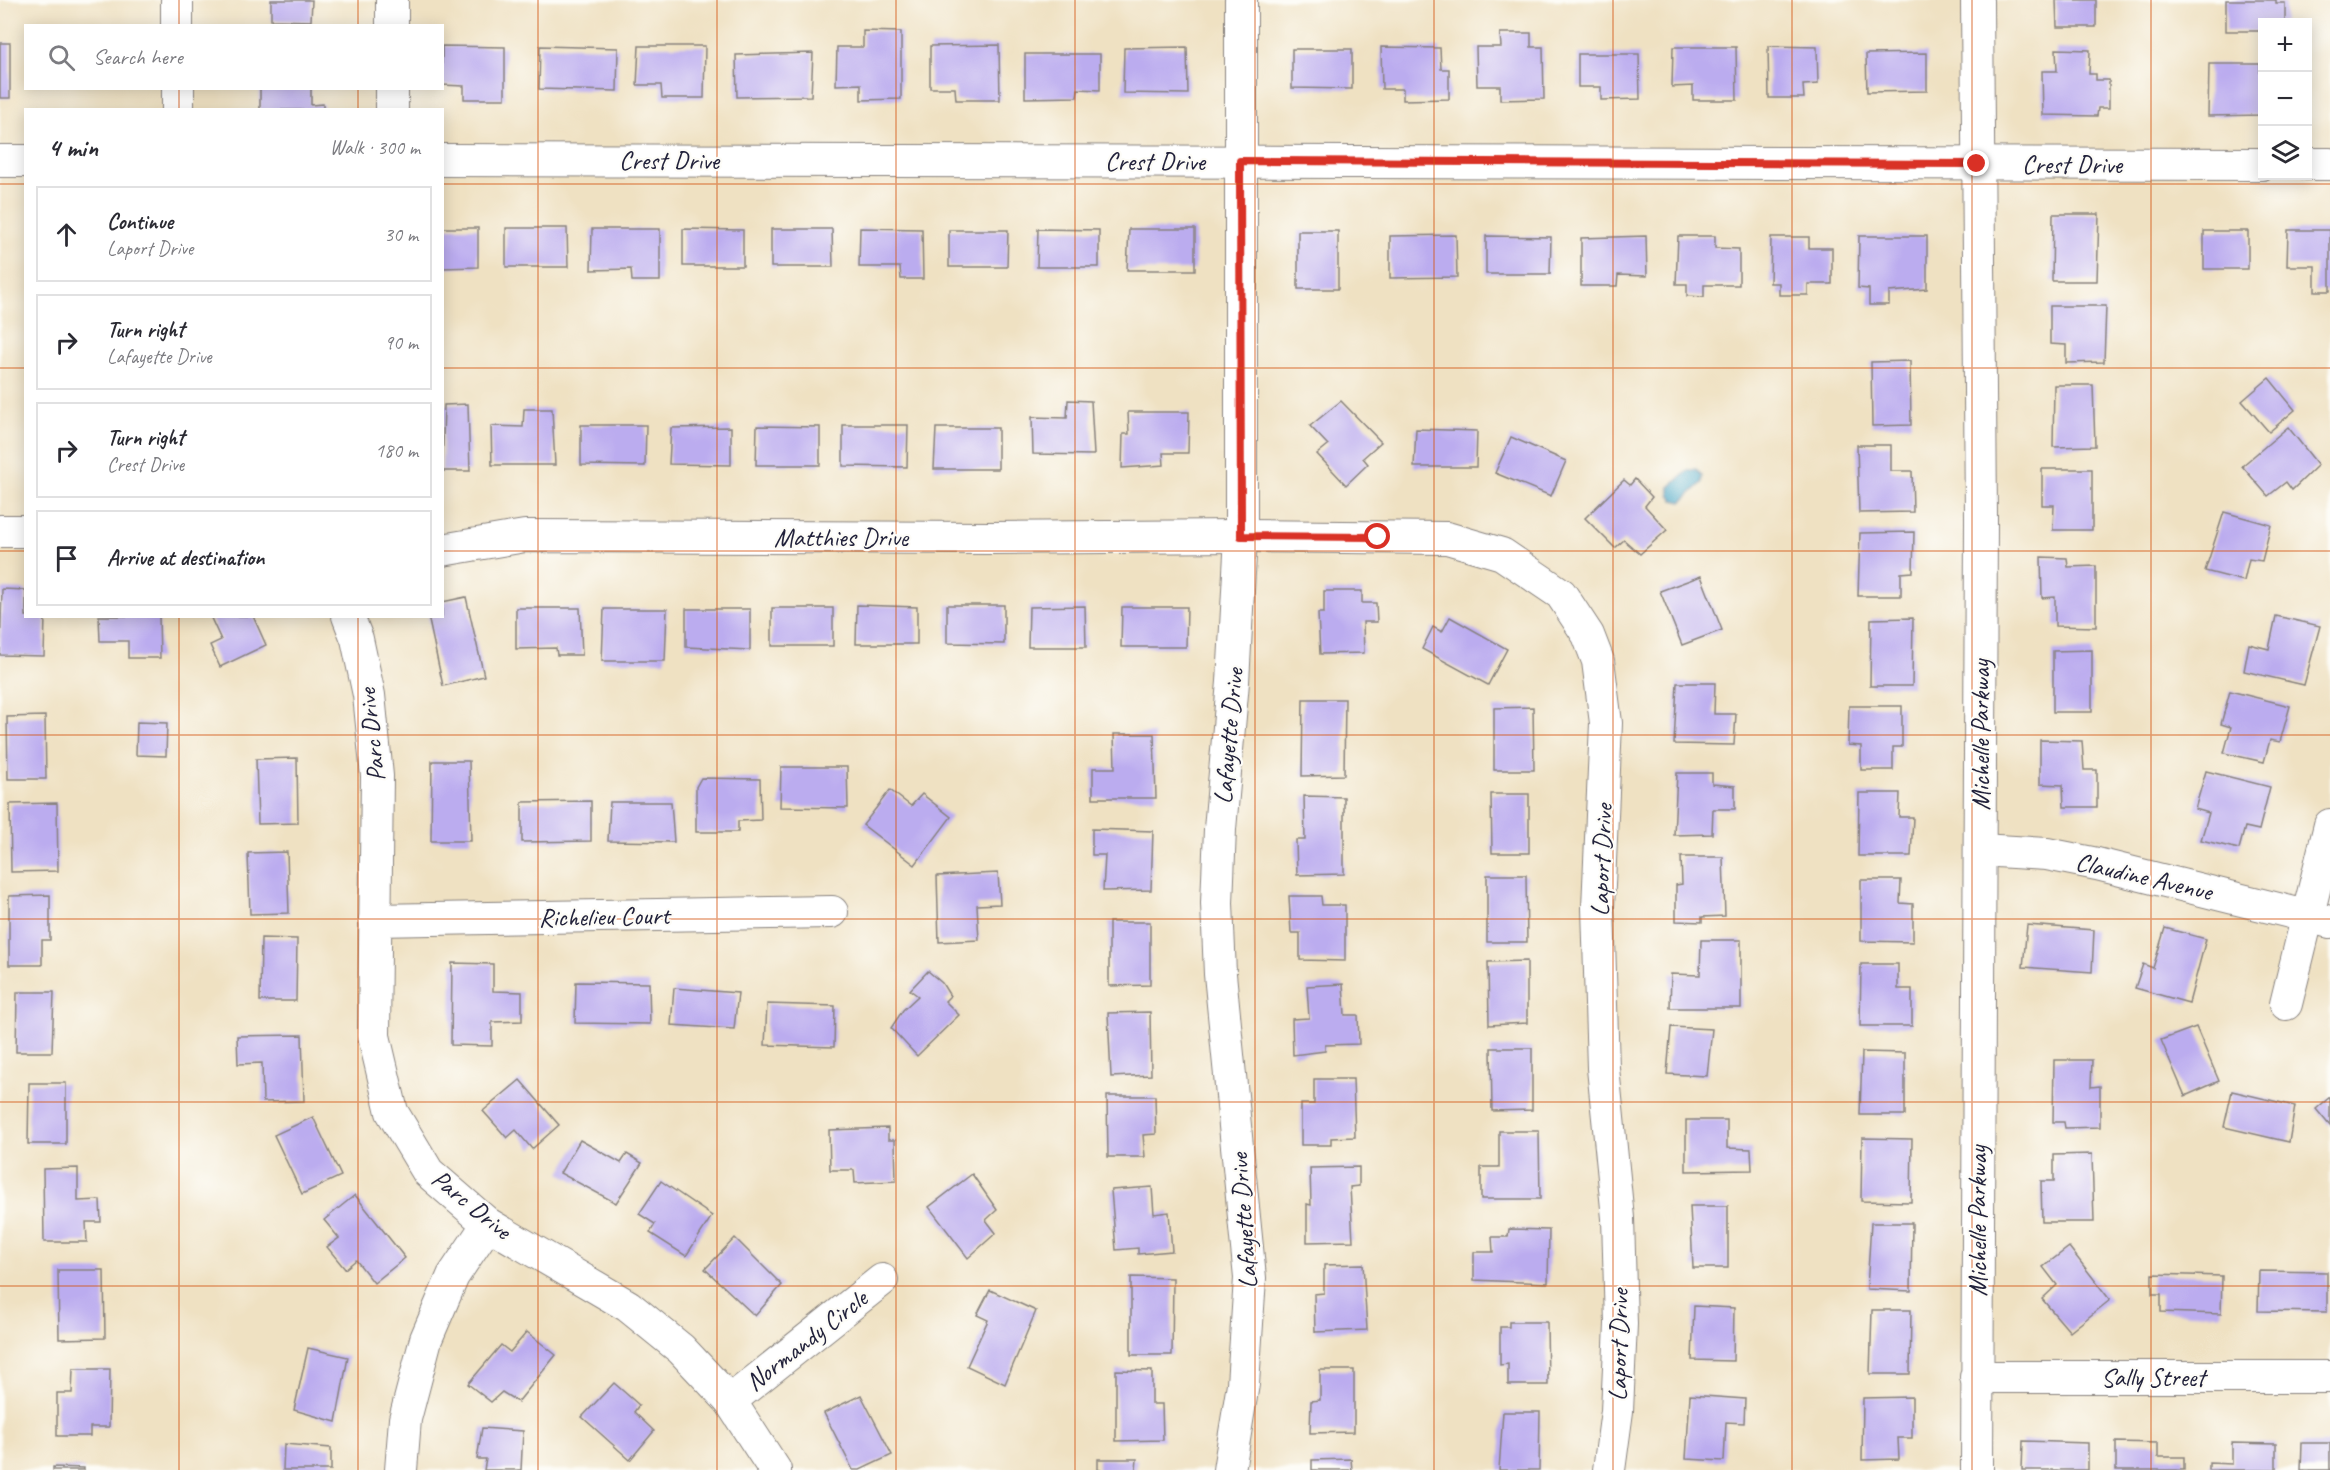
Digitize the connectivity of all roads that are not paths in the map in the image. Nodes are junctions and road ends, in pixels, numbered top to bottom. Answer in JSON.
{"nodes":[{"id":1,"x":177,"y":0,"type":"edge"},
{"id":2,"x":392,"y":0,"type":"edge"},
{"id":3,"x":1241,"y":0,"type":"edge"},
{"id":4,"x":1977,"y":0,"type":"edge"},
{"id":5,"x":177,"y":24,"type":"edge"},
{"id":6,"x":392,"y":24,"type":"edge"},
{"id":7,"x":177,"y":90,"type":"edge"},
{"id":8,"x":392,"y":90,"type":"edge"},
{"id":9,"x":178,"y":108,"type":"edge"},
{"id":10,"x":392,"y":108,"type":"edge"},
{"id":11,"x":444,"y":160,"type":"edge"},
{"id":12,"x":0,"y":161,"type":"edge"},
{"id":13,"x":24,"y":161,"type":"edge"},
{"id":14,"x":1240,"y":161,"type":"junction"},
{"id":15,"x":1977,"y":164,"type":"junction"},
{"id":16,"x":2258,"y":164,"type":"edge"},
{"id":17,"x":2312,"y":164,"type":"edge"},
{"id":18,"x":2330,"y":164,"type":"edge"},
{"id":19,"x":0,"y":531,"type":"edge"},
{"id":20,"x":24,"y":531,"type":"edge"},
{"id":21,"x":1241,"y":536,"type":"junction"},
{"id":22,"x":444,"y":550,"type":"edge"},
{"id":23,"x":349,"y":618,"type":"edge"},
{"id":24,"x":2330,"y":825,"type":"edge"},
{"id":25,"x":1980,"y":850,"type":"junction"},
{"id":26,"x":832,"y":912,"type":"dead end"},
{"id":27,"x":2318,"y":919,"type":"edge"},
{"id":28,"x":375,"y":920,"type":"junction"},
{"id":29,"x":2286,"y":1004,"type":"dead end"},
{"id":30,"x":488,"y":1224,"type":"junction"},
{"id":31,"x":882,"y":1280,"type":"dead end"},
{"id":32,"x":1976,"y":1377,"type":"junction"},
{"id":33,"x":2330,"y":1377,"type":"edge"},
{"id":34,"x":730,"y":1401,"type":"junction"},
{"id":35,"x":400,"y":1470,"type":"edge"},
{"id":36,"x":775,"y":1470,"type":"edge"},
{"id":37,"x":1229,"y":1470,"type":"edge"},
{"id":38,"x":1610,"y":1470,"type":"edge"},
{"id":39,"x":1977,"y":1470,"type":"edge"}],
"edges":[{"from":1,"to":5,"type":"street"},
{"from":2,"to":6,"type":"street"},
{"from":3,"to":14,"type":"street","name":"Lafayette Drive"},
{"from":4,"to":15,"type":"street","name":"Michelle Parkway"},
{"from":7,"to":9,"type":"street"},
{"from":8,"to":10,"type":"street"},
{"from":11,"to":14,"type":"street","name":"Crest Drive"},
{"from":12,"to":13,"type":"street"},
{"from":14,"to":15,"type":"street","name":"Crest Drive"},
{"from":14,"to":21,"type":"street","name":"Lafayette Drive"},
{"from":15,"to":16,"type":"street","name":"Crest Drive"},
{"from":15,"to":25,"type":"street","name":"Michelle Parkway"},
{"from":17,"to":18,"type":"street"},
{"from":19,"to":20,"type":"street"},
{"from":21,"to":22,"type":"street","name":"Matthies Drive"},
{"from":21,"to":37,"type":"street","name":"Lafayette Drive"},
{"from":21,"to":38,"type":"street","name":"Laport Drive"},
{"from":23,"to":28,"type":"street","name":"Parc Drive"},
{"from":24,"to":27,"type":"street"},
{"from":25,"to":27,"type":"street","name":"Claudine Avenue"},
{"from":25,"to":32,"type":"street","name":"Michelle Parkway"},
{"from":26,"to":28,"type":"street","name":"Richelieu Court"},
{"from":27,"to":29,"type":"street"},
{"from":28,"to":30,"type":"street","name":"Parc Drive"},
{"from":30,"to":34,"type":"street","name":"Parc Drive"},
{"from":30,"to":35,"type":"street"},
{"from":31,"to":34,"type":"street","name":"Normandy Circle"},
{"from":32,"to":33,"type":"street","name":"Sally Street"},
{"from":32,"to":39,"type":"street","name":"Michelle Parkway"},
{"from":34,"to":36,"type":"street","name":"Parc Drive"}]}
